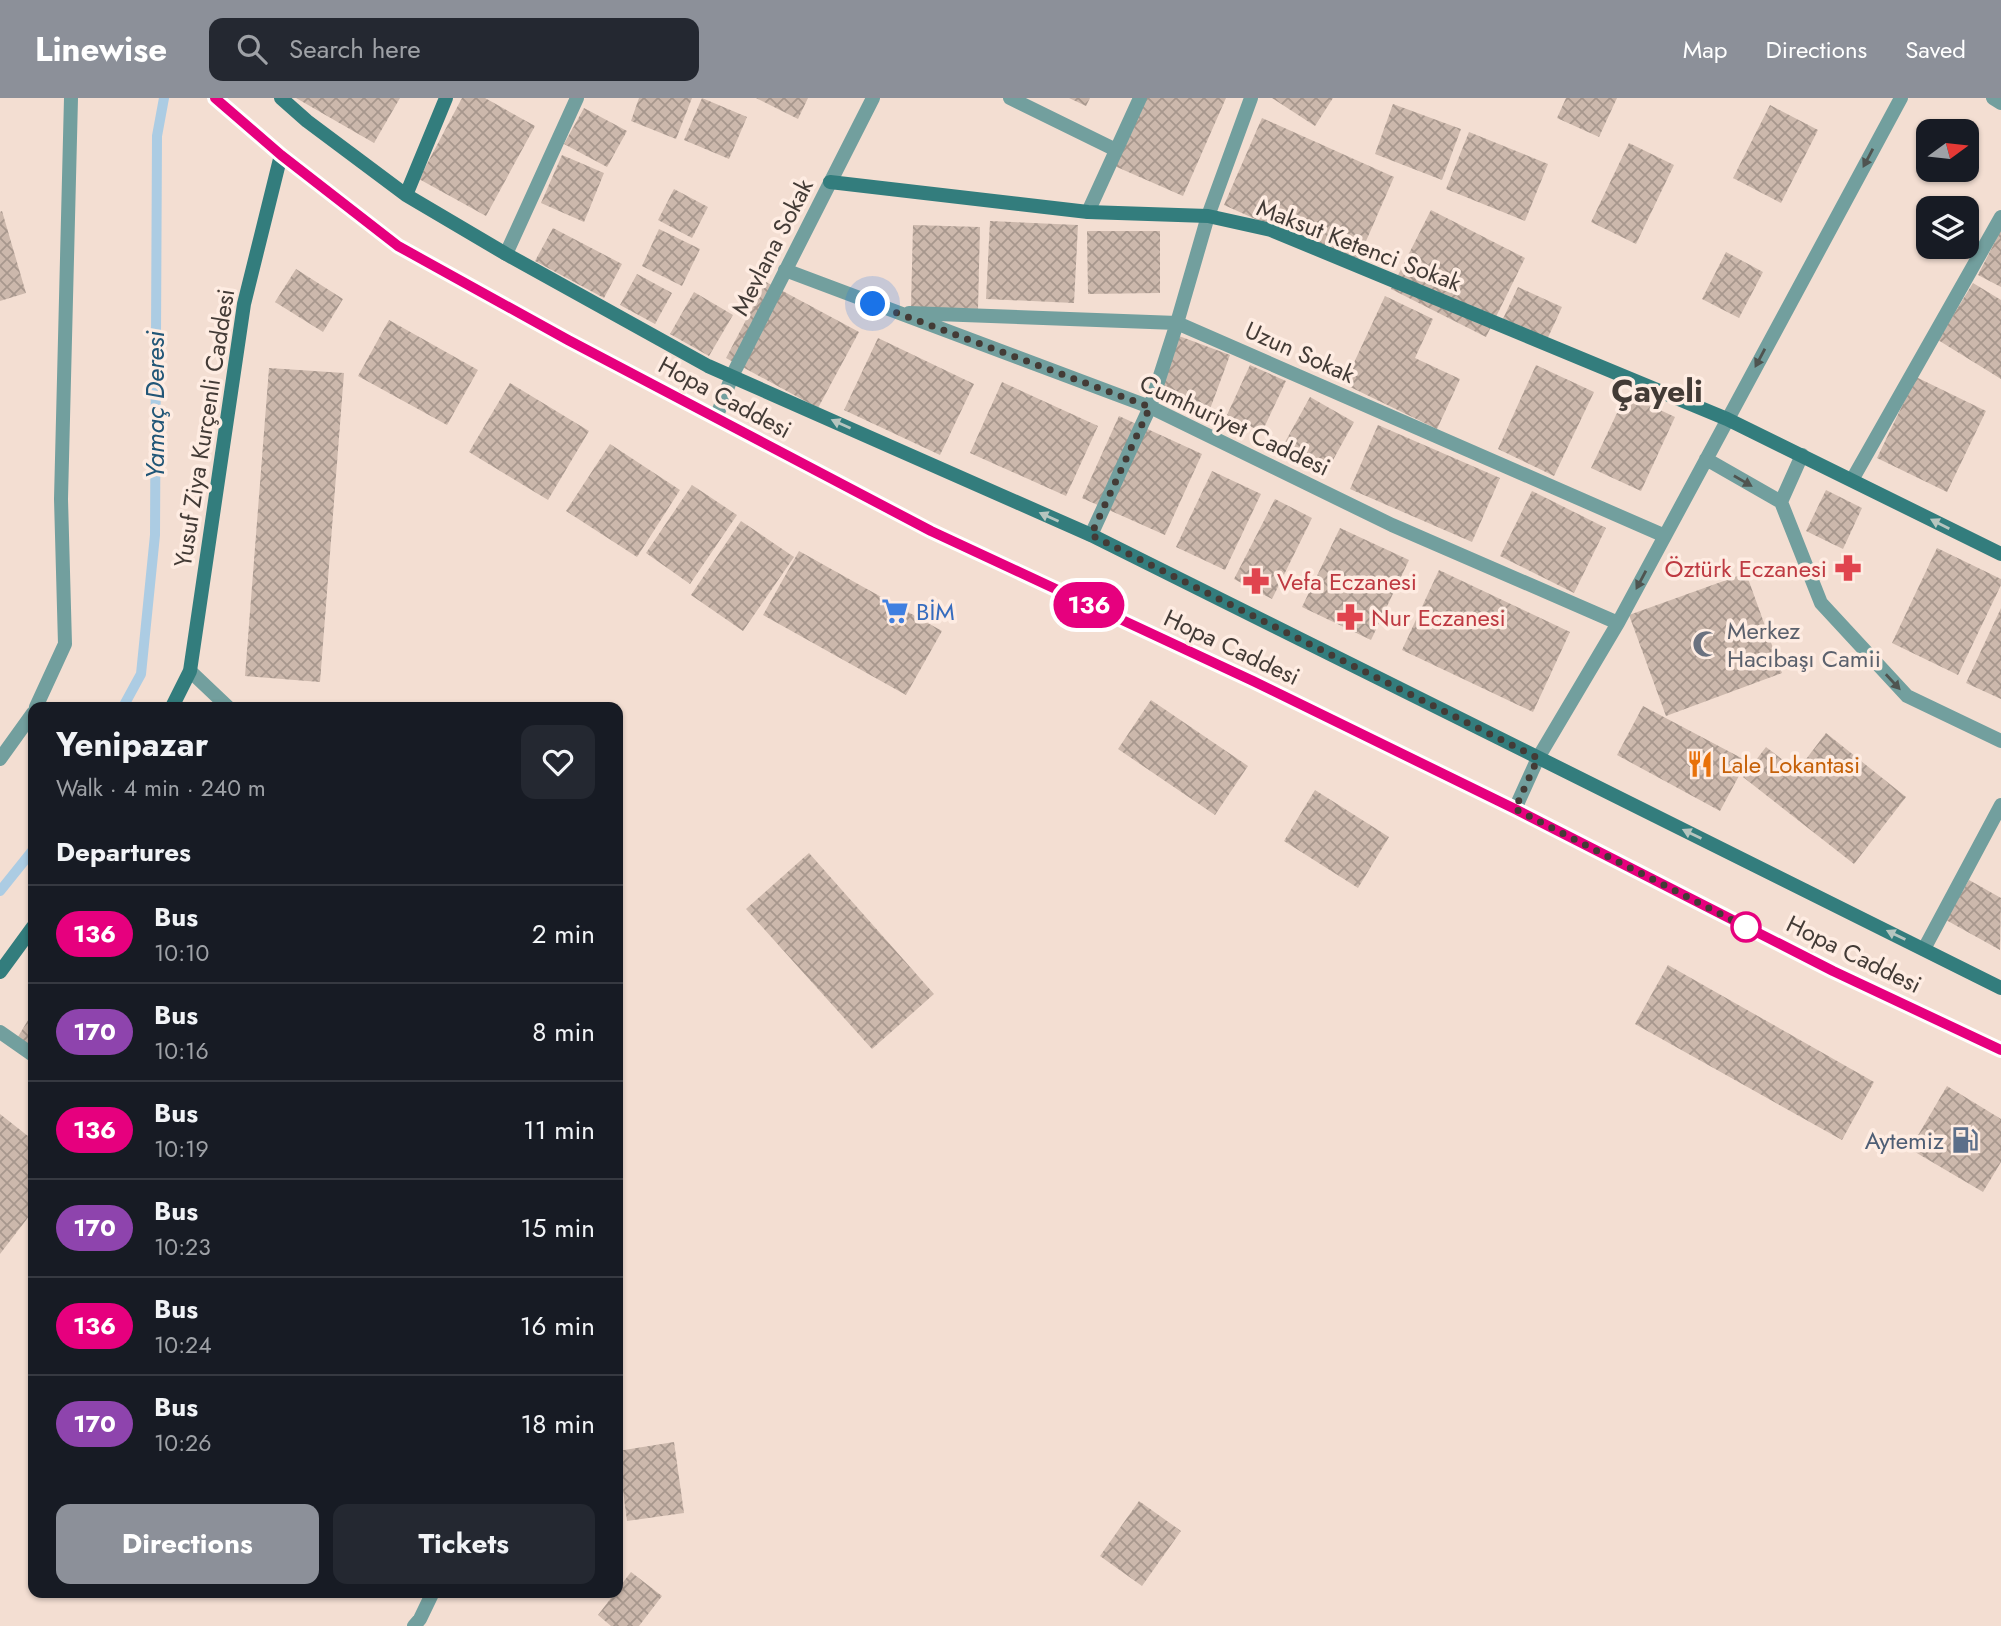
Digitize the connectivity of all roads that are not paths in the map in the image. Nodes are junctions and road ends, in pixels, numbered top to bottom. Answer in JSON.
{"nodes":[{"id":1,"x":71,"y":98,"type":"edge"},
{"id":2,"x":215,"y":98,"type":"edge"},
{"id":3,"x":281,"y":98,"type":"edge"},
{"id":4,"x":446,"y":98,"type":"edge"},
{"id":5,"x":577,"y":98,"type":"edge"},
{"id":6,"x":873,"y":98,"type":"edge"},
{"id":7,"x":1010,"y":98,"type":"edge"},
{"id":8,"x":1140,"y":98,"type":"edge"},
{"id":9,"x":1251,"y":98,"type":"edge"},
{"id":10,"x":1901,"y":98,"type":"edge"},
{"id":11,"x":1993,"y":98,"type":"edge"},
{"id":12,"x":2001,"y":103,"type":"edge"},
{"id":13,"x":1116,"y":149,"type":"junction"},
{"id":14,"x":281,"y":155,"type":"junction"},
{"id":15,"x":830,"y":182,"type":"junction"},
{"id":16,"x":406,"y":195,"type":"junction"},
{"id":17,"x":1088,"y":212,"type":"junction"},
{"id":18,"x":1208,"y":216,"type":"junction"},
{"id":19,"x":2001,"y":217,"type":"edge"},
{"id":20,"x":506,"y":254,"type":"junction"},
{"id":21,"x":785,"y":270,"type":"junction"},
{"id":22,"x":894,"y":313,"type":"junction"},
{"id":23,"x":1177,"y":323,"type":"junction"},
{"id":24,"x":732,"y":376,"type":"junction"},
{"id":25,"x":1150,"y":407,"type":"junction"},
{"id":26,"x":716,"y":418,"type":"junction"},
{"id":27,"x":1727,"y":419,"type":"junction"},
{"id":28,"x":1802,"y":456,"type":"junction"},
{"id":29,"x":1706,"y":459,"type":"junction"},
{"id":30,"x":1853,"y":480,"type":"junction"},
{"id":31,"x":1781,"y":502,"type":"junction"},
{"id":32,"x":1091,"y":535,"type":"junction"},
{"id":33,"x":1665,"y":536,"type":"junction"},
{"id":34,"x":2001,"y":554,"type":"edge"},
{"id":35,"x":1618,"y":623,"type":"junction"},
{"id":36,"x":190,"y":671,"type":"junction"},
{"id":37,"x":38,"y":702,"type":"edge"},
{"id":38,"x":174,"y":702,"type":"edge"},
{"id":39,"x":223,"y":702,"type":"edge"},
{"id":40,"x":28,"y":720,"type":"edge"},
{"id":41,"x":2001,"y":741,"type":"edge"},
{"id":42,"x":1538,"y":758,"type":"junction"},
{"id":43,"x":0,"y":759,"type":"edge"},
{"id":44,"x":2001,"y":805,"type":"edge"},
{"id":45,"x":1515,"y":809,"type":"junction"},
{"id":46,"x":28,"y":934,"type":"edge"},
{"id":47,"x":1924,"y":949,"type":"junction"},
{"id":48,"x":0,"y":972,"type":"edge"},
{"id":49,"x":2001,"y":988,"type":"edge"},
{"id":50,"x":0,"y":1032,"type":"edge"},
{"id":51,"x":2001,"y":1050,"type":"edge"},
{"id":52,"x":28,"y":1052,"type":"edge"},
{"id":53,"x":430,"y":1598,"type":"edge"},
{"id":54,"x":414,"y":1626,"type":"edge"}],
"edges":[{"from":1,"to":37,"type":"street"},
{"from":2,"to":14,"type":"main road","name":"Hopa Caddesi"},
{"from":3,"to":16,"type":"main road","name":"Hopa Caddesi"},
{"from":4,"to":16,"type":"main road"},
{"from":5,"to":20,"type":"street"},
{"from":6,"to":15,"type":"street","name":"Mevlana Sokak"},
{"from":7,"to":13,"type":"street"},
{"from":8,"to":13,"type":"street"},
{"from":9,"to":18,"type":"street"},
{"from":10,"to":27,"type":"street","one_way":true},
{"from":11,"to":12,"type":"street"},
{"from":13,"to":17,"type":"street"},
{"from":14,"to":26,"type":"main road","name":"Hopa Caddesi"},
{"from":14,"to":36,"type":"main road","name":"Yusuf Ziya Kurçenli Caddesi"},
{"from":15,"to":17,"type":"main road","name":"Maksut Ketenci Sokak"},
{"from":15,"to":21,"type":"street","name":"Mevlana Sokak"},
{"from":16,"to":20,"type":"main road","name":"Hopa Caddesi"},
{"from":17,"to":18,"type":"main road","name":"Maksut Ketenci Sokak"},
{"from":18,"to":23,"type":"street"},
{"from":18,"to":27,"type":"main road","name":"Maksut Ketenci Sokak"},
{"from":19,"to":30,"type":"street"},
{"from":20,"to":24,"type":"main road","name":"Hopa Caddesi"},
{"from":21,"to":22,"type":"street","name":"Cumhuriyet Caddesi"},
{"from":21,"to":24,"type":"street","name":"Mevlana Sokak"},
{"from":22,"to":23,"type":"street","name":"Uzun Sokak"},
{"from":22,"to":25,"type":"street","name":"Cumhuriyet Caddesi"},
{"from":23,"to":25,"type":"street"},
{"from":23,"to":33,"type":"street","name":"Uzun Sokak"},
{"from":24,"to":26,"type":"street","name":"Mevlana Sokak"},
{"from":32,"to":24,"type":"main road","name":"Hopa Caddesi","one_way":true},
{"from":25,"to":32,"type":"street"},
{"from":25,"to":35,"type":"street","name":"Cumhuriyet Caddesi"},
{"from":26,"to":45,"type":"main road","name":"Hopa Caddesi"},
{"from":27,"to":28,"type":"main road","name":"Maksut Ketenci Sokak"},
{"from":27,"to":29,"type":"street"},
{"from":28,"to":30,"type":"main road","name":"Maksut Ketenci Sokak"},
{"from":28,"to":31,"type":"street"},
{"from":29,"to":31,"type":"street","one_way":true},
{"from":29,"to":33,"type":"street"},
{"from":34,"to":30,"type":"main road","name":"Maksut Ketenci Sokak","one_way":true},
{"from":31,"to":41,"type":"street","one_way":true},
{"from":32,"to":42,"type":"main road","name":"Hopa Caddesi"},
{"from":33,"to":35,"type":"street","one_way":true},
{"from":35,"to":42,"type":"street"},
{"from":36,"to":38,"type":"main road","name":"Yusuf Ziya Kurçenli Caddesi"},
{"from":36,"to":39,"type":"street"},
{"from":40,"to":43,"type":"street"},
{"from":42,"to":45,"type":"street"},
{"from":47,"to":42,"type":"main road","name":"Hopa Caddesi","one_way":true},
{"from":44,"to":47,"type":"street"},
{"from":45,"to":51,"type":"main road","name":"Hopa Caddesi"},
{"from":46,"to":48,"type":"main road"},
{"from":47,"to":49,"type":"main road","name":"Hopa Caddesi"},
{"from":50,"to":52,"type":"street"},
{"from":53,"to":54,"type":"street"}]}
